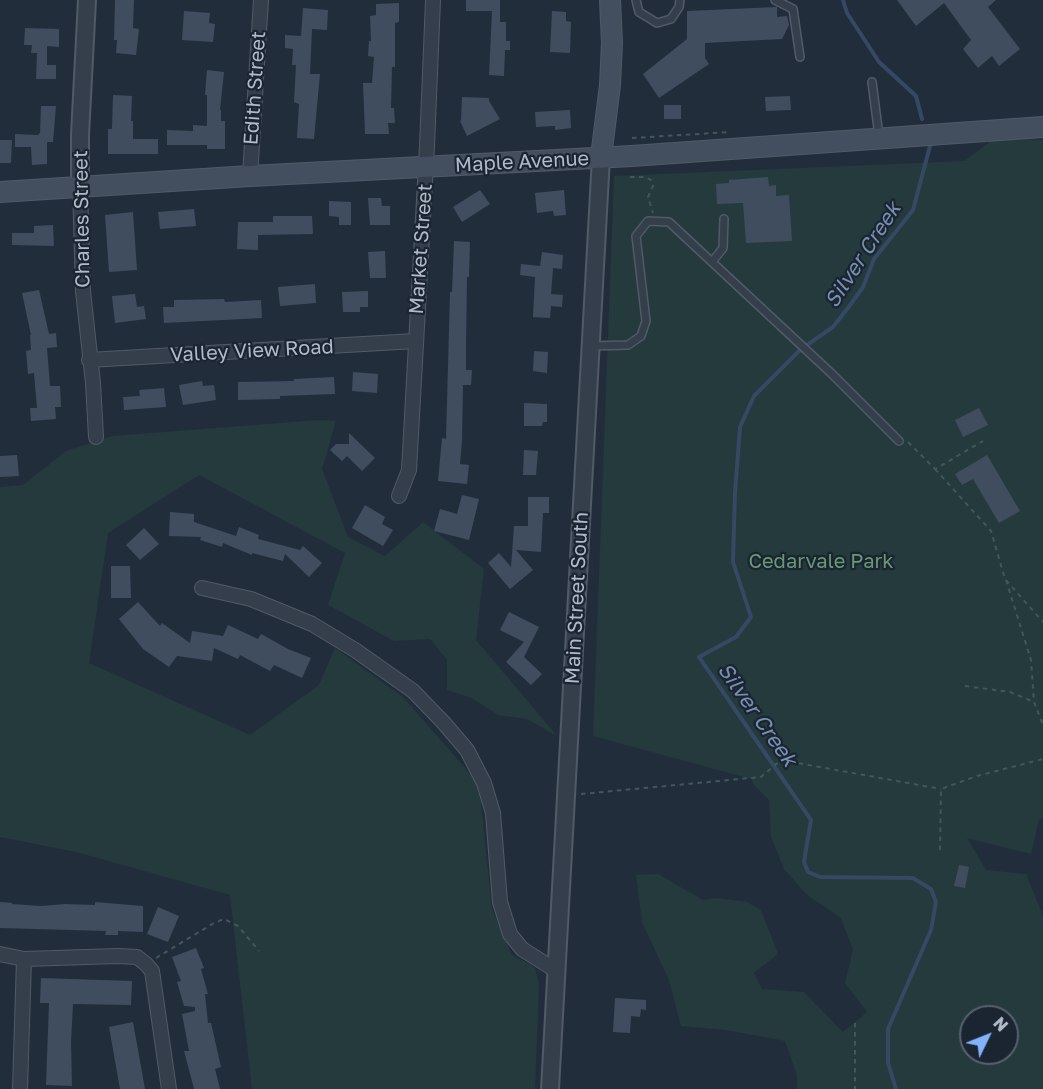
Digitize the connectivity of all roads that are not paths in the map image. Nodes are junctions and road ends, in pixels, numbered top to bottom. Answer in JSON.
{"nodes":[{"id":1,"x":87,"y":0,"type":"edge"},
{"id":2,"x":261,"y":0,"type":"edge"},
{"id":3,"x":433,"y":0,"type":"edge"},
{"id":4,"x":636,"y":0,"type":"edge"},
{"id":5,"x":680,"y":0,"type":"edge"},
{"id":6,"x":775,"y":0,"type":"edge"},
{"id":7,"x":610,"y":3,"type":"edge"},
{"id":8,"x":801,"y":57,"type":"dead end"},
{"id":9,"x":872,"y":82,"type":"dead end"},
{"id":10,"x":1043,"y":127,"type":"edge"},
{"id":11,"x":879,"y":138,"type":"junction"},
{"id":12,"x":601,"y":157,"type":"junction"},
{"id":13,"x":426,"y":168,"type":"junction"},
{"id":14,"x":250,"y":176,"type":"junction"},
{"id":15,"x":80,"y":187,"type":"junction"},
{"id":16,"x":0,"y":192,"type":"edge"},
{"id":17,"x":724,"y":219,"type":"dead end"},
{"id":18,"x":712,"y":262,"type":"junction"},
{"id":19,"x":415,"y":341,"type":"junction"},
{"id":20,"x":591,"y":346,"type":"junction"},
{"id":21,"x":89,"y":360,"type":"junction"},
{"id":22,"x":96,"y":437,"type":"dead end"},
{"id":23,"x":901,"y":439,"type":"road end"},
{"id":24,"x":399,"y":496,"type":"dead end"},
{"id":25,"x":202,"y":588,"type":"dead end"},
{"id":26,"x":0,"y":954,"type":"edge"},
{"id":27,"x":24,"y":959,"type":"junction"},
{"id":28,"x":557,"y":971,"type":"junction"},
{"id":29,"x":20,"y":1089,"type":"edge"},
{"id":30,"x":169,"y":1089,"type":"edge"},
{"id":31,"x":550,"y":1089,"type":"edge"}],
"edges":[{"from":1,"to":15,"type":"street","name":"Charles Street"},
{"from":2,"to":14,"type":"street","name":"Edith Street"},
{"from":3,"to":13,"type":"street","name":"Market Street"},
{"from":4,"to":5,"type":"lane"},
{"from":6,"to":8,"type":"lane"},
{"from":7,"to":12,"type":"main road","name":"Main Street South"},
{"from":9,"to":11,"type":"lane"},
{"from":10,"to":11,"type":"main road","name":"Maple Avenue"},
{"from":11,"to":12,"type":"main road","name":"Maple Avenue"},
{"from":12,"to":13,"type":"main road","name":"Maple Avenue"},
{"from":12,"to":20,"type":"street","name":"Main Street South"},
{"from":13,"to":14,"type":"main road","name":"Maple Avenue"},
{"from":13,"to":19,"type":"street","name":"Market Street"},
{"from":14,"to":15,"type":"main road","name":"Maple Avenue"},
{"from":15,"to":16,"type":"main road","name":"Maple Avenue"},
{"from":15,"to":21,"type":"street","name":"Charles Street"},
{"from":17,"to":18,"type":"lane"},
{"from":18,"to":20,"type":"lane"},
{"from":18,"to":23,"type":"lane"},
{"from":19,"to":21,"type":"street","name":"Valley View Road"},
{"from":19,"to":24,"type":"street","name":"Market Street"},
{"from":20,"to":28,"type":"street","name":"Main Street South"},
{"from":21,"to":22,"type":"street","name":"Charles Street"},
{"from":25,"to":28,"type":"street"},
{"from":26,"to":27,"type":"street"},
{"from":27,"to":29,"type":"street"},
{"from":27,"to":30,"type":"street"},
{"from":28,"to":31,"type":"street","name":"Main Street South"}]}
